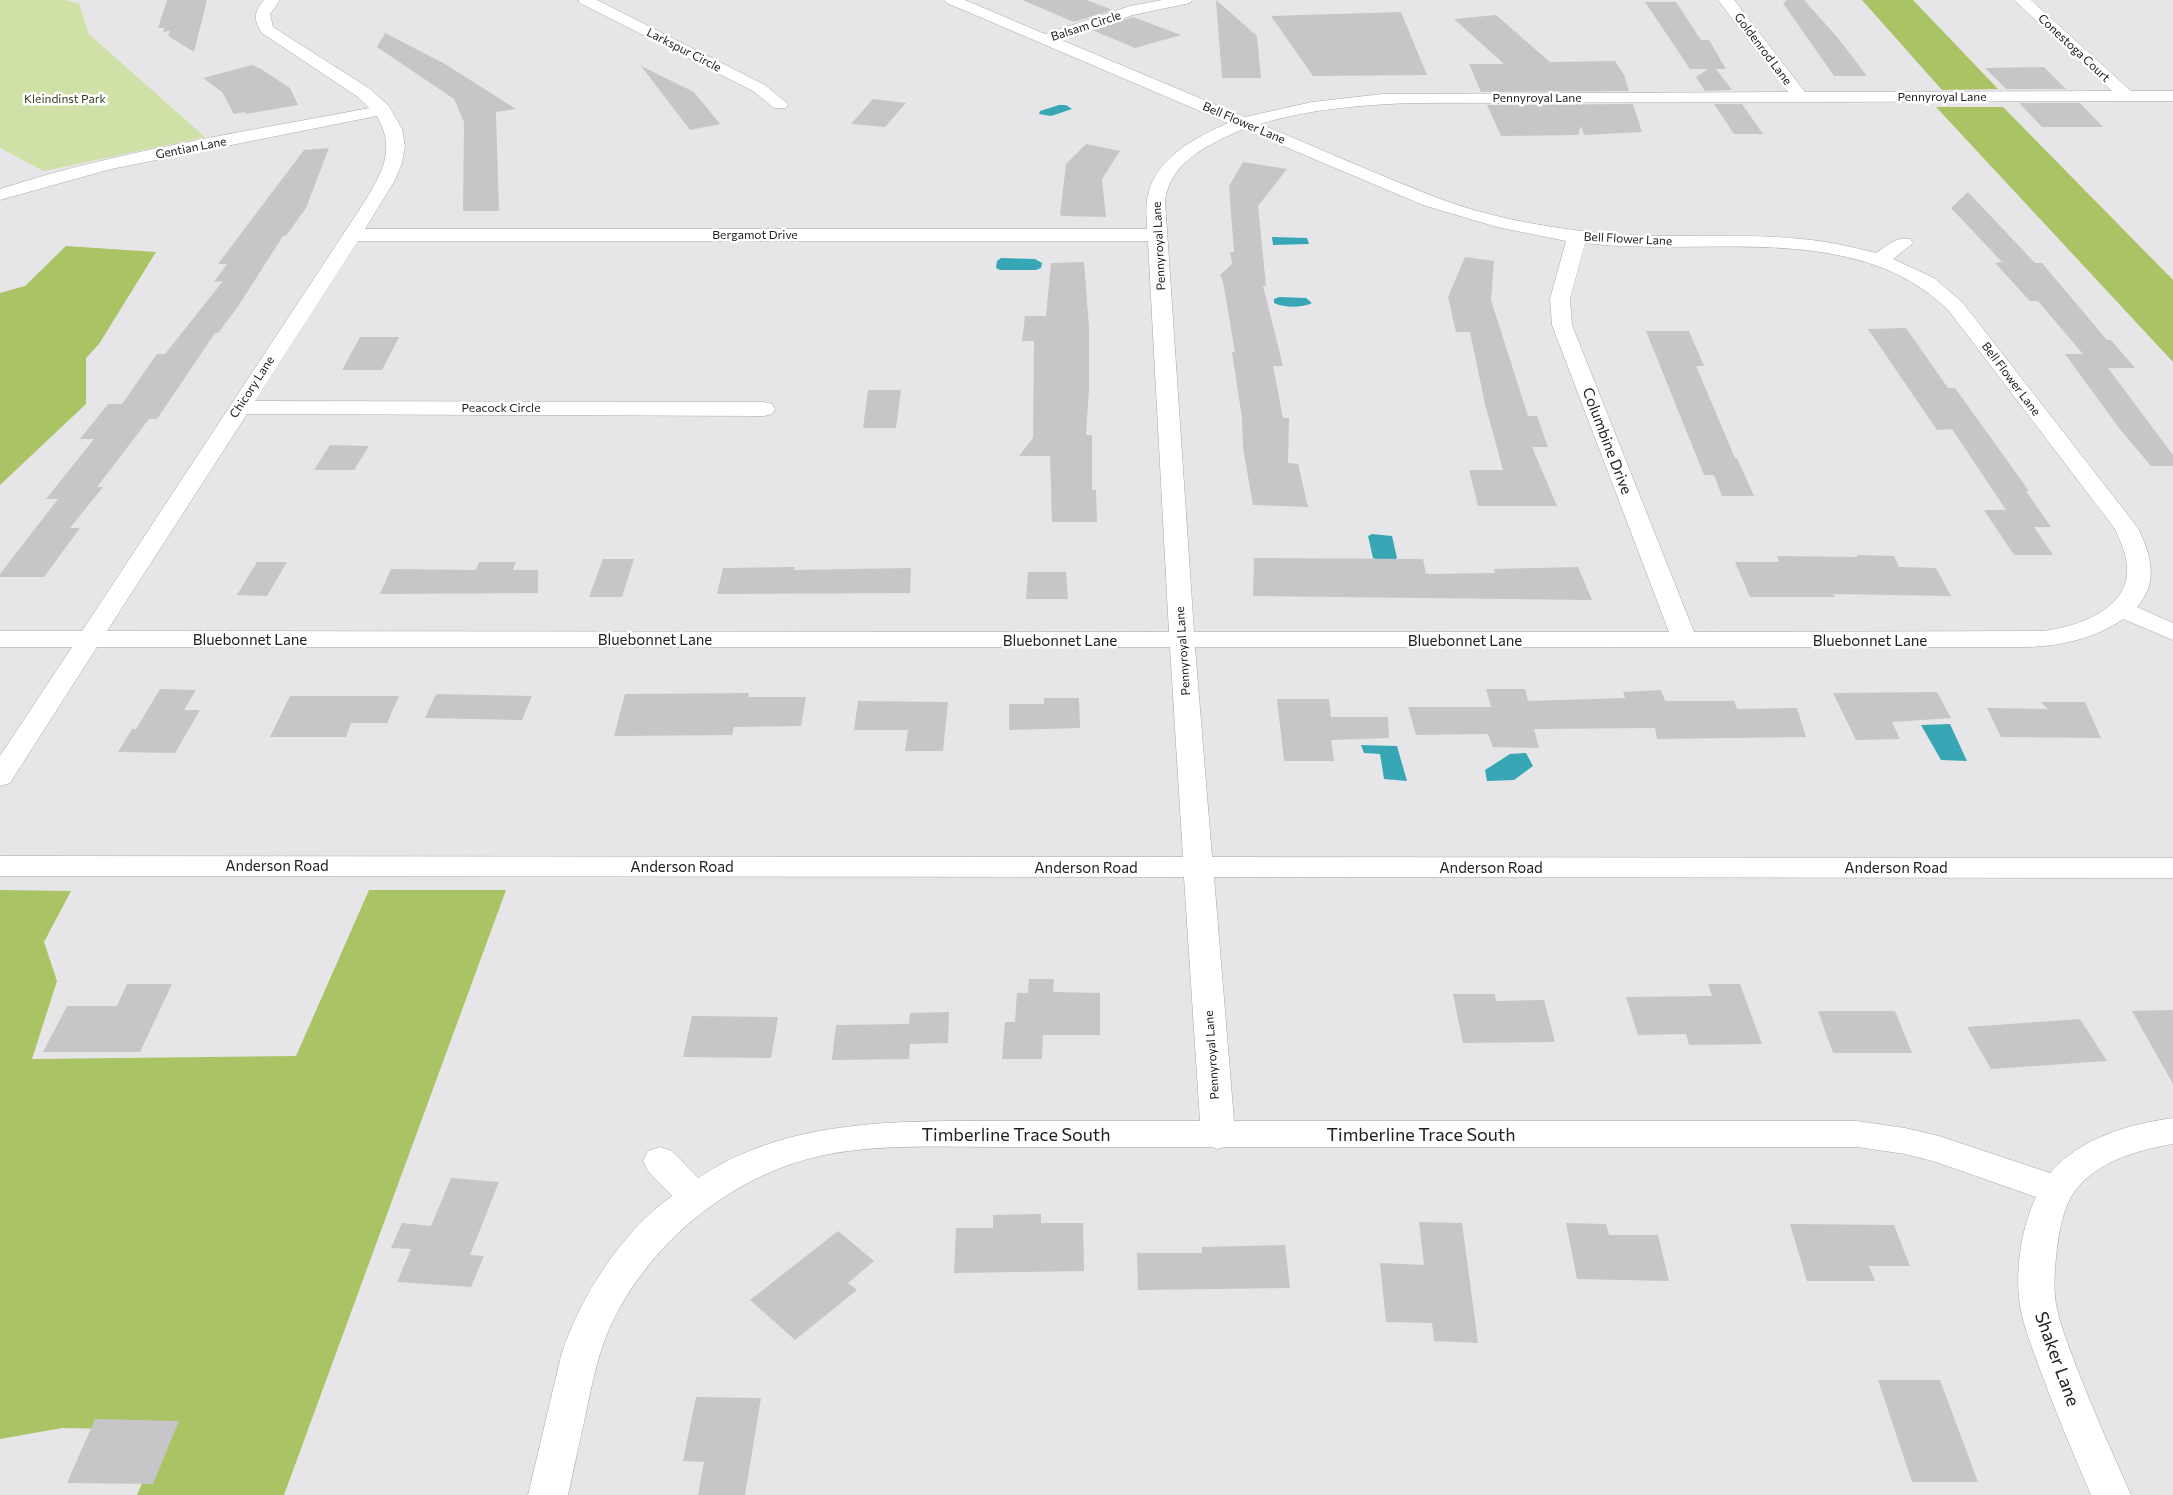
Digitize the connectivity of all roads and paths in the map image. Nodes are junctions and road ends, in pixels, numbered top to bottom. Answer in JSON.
{"nodes":[{"id":1,"x":273,"y":0,"type":"edge"},
{"id":2,"x":585,"y":0,"type":"edge"},
{"id":3,"x":952,"y":0,"type":"edge"},
{"id":4,"x":1185,"y":0,"type":"edge"},
{"id":5,"x":1726,"y":0,"type":"edge"},
{"id":6,"x":2022,"y":0,"type":"edge"},
{"id":7,"x":1045,"y":39,"type":"junction"},
{"id":8,"x":2127,"y":96,"type":"junction"},
{"id":9,"x":2173,"y":96,"type":"edge"},
{"id":10,"x":1800,"y":98,"type":"junction"},
{"id":11,"x":780,"y":104,"type":"dead end"},
{"id":12,"x":383,"y":110,"type":"junction"},
{"id":13,"x":1242,"y":123,"type":"junction"},
{"id":14,"x":0,"y":195,"type":"edge"},
{"id":15,"x":352,"y":235,"type":"junction"},
{"id":16,"x":1157,"y":235,"type":"junction"},
{"id":17,"x":1577,"y":236,"type":"junction"},
{"id":18,"x":1903,"y":243,"type":"dead end"},
{"id":19,"x":1879,"y":260,"type":"junction"},
{"id":20,"x":239,"y":407,"type":"junction"},
{"id":21,"x":764,"y":409,"type":"dead end"},
{"id":22,"x":2118,"y":612,"type":"junction"},
{"id":23,"x":2173,"y":632,"type":"edge"},
{"id":24,"x":0,"y":639,"type":"edge"},
{"id":25,"x":88,"y":640,"type":"junction"},
{"id":26,"x":1182,"y":641,"type":"junction"},
{"id":27,"x":1685,"y":641,"type":"junction"},
{"id":28,"x":0,"y":777,"type":"edge"},
{"id":29,"x":0,"y":866,"type":"edge"},
{"id":30,"x":1198,"y":868,"type":"junction"},
{"id":31,"x":2173,"y":868,"type":"edge"},
{"id":32,"x":2173,"y":1131,"type":"edge"},
{"id":33,"x":1218,"y":1136,"type":"junction"},
{"id":34,"x":660,"y":1161,"type":"dead end"},
{"id":35,"x":2058,"y":1190,"type":"junction"},
{"id":36,"x":695,"y":1197,"type":"junction"},
{"id":37,"x":548,"y":1495,"type":"edge"},
{"id":38,"x":2111,"y":1495,"type":"edge"}],
"edges":[{"from":1,"to":12,"type":"street","name":"Chicory Lane"},
{"from":2,"to":11,"type":"street","name":"Larkspur Circle"},
{"from":3,"to":7,"type":"street","name":"Bell Flower Lane"},
{"from":4,"to":7,"type":"street","name":"Balsam Circle"},
{"from":5,"to":10,"type":"street","name":"Goldenrod Lane"},
{"from":6,"to":8,"type":"street","name":"Conestoga Court"},
{"from":7,"to":13,"type":"street","name":"Bell Flower Lane"},
{"from":8,"to":9,"type":"street","name":"Pennyroyal Lane"},
{"from":8,"to":10,"type":"street","name":"Pennyroyal Lane"},
{"from":10,"to":13,"type":"street","name":"Pennyroyal Lane"},
{"from":12,"to":14,"type":"street","name":"Gentian Lane"},
{"from":12,"to":15,"type":"street","name":"Chicory Lane"},
{"from":13,"to":16,"type":"street","name":"Pennyroyal Lane"},
{"from":13,"to":17,"type":"street","name":"Bell Flower Lane"},
{"from":15,"to":16,"type":"street","name":"Bergamot Drive"},
{"from":15,"to":20,"type":"street","name":"Chicory Lane"},
{"from":16,"to":26,"type":"street","name":"Pennyroyal Lane"},
{"from":17,"to":19,"type":"street","name":"Bell Flower Lane"},
{"from":17,"to":27,"type":"street","name":"Columbine Drive"},
{"from":18,"to":19,"type":"street"},
{"from":19,"to":22,"type":"street","name":"Bell Flower Lane"},
{"from":20,"to":21,"type":"street","name":"Peacock Circle"},
{"from":20,"to":25,"type":"street","name":"Chicory Lane"},
{"from":22,"to":23,"type":"street"},
{"from":22,"to":27,"type":"street","name":"Bluebonnet Lane"},
{"from":24,"to":25,"type":"street","name":"Bluebonnet Lane"},
{"from":25,"to":26,"type":"street","name":"Bluebonnet Lane"},
{"from":25,"to":28,"type":"street","name":"Chicory Lane"},
{"from":26,"to":27,"type":"street","name":"Bluebonnet Lane"},
{"from":26,"to":30,"type":"street","name":"Pennyroyal Lane"},
{"from":29,"to":30,"type":"street","name":"Anderson Road"},
{"from":30,"to":31,"type":"street","name":"Anderson Road"},
{"from":30,"to":33,"type":"street","name":"Pennyroyal Lane"},
{"from":32,"to":35,"type":"street"},
{"from":33,"to":35,"type":"street","name":"Timberline Trace South"},
{"from":33,"to":36,"type":"street","name":"Timberline Trace South"},
{"from":34,"to":36,"type":"street"},
{"from":35,"to":38,"type":"street","name":"Shaker Lane"},
{"from":36,"to":37,"type":"street","name":"Timberline Trace South"}]}
